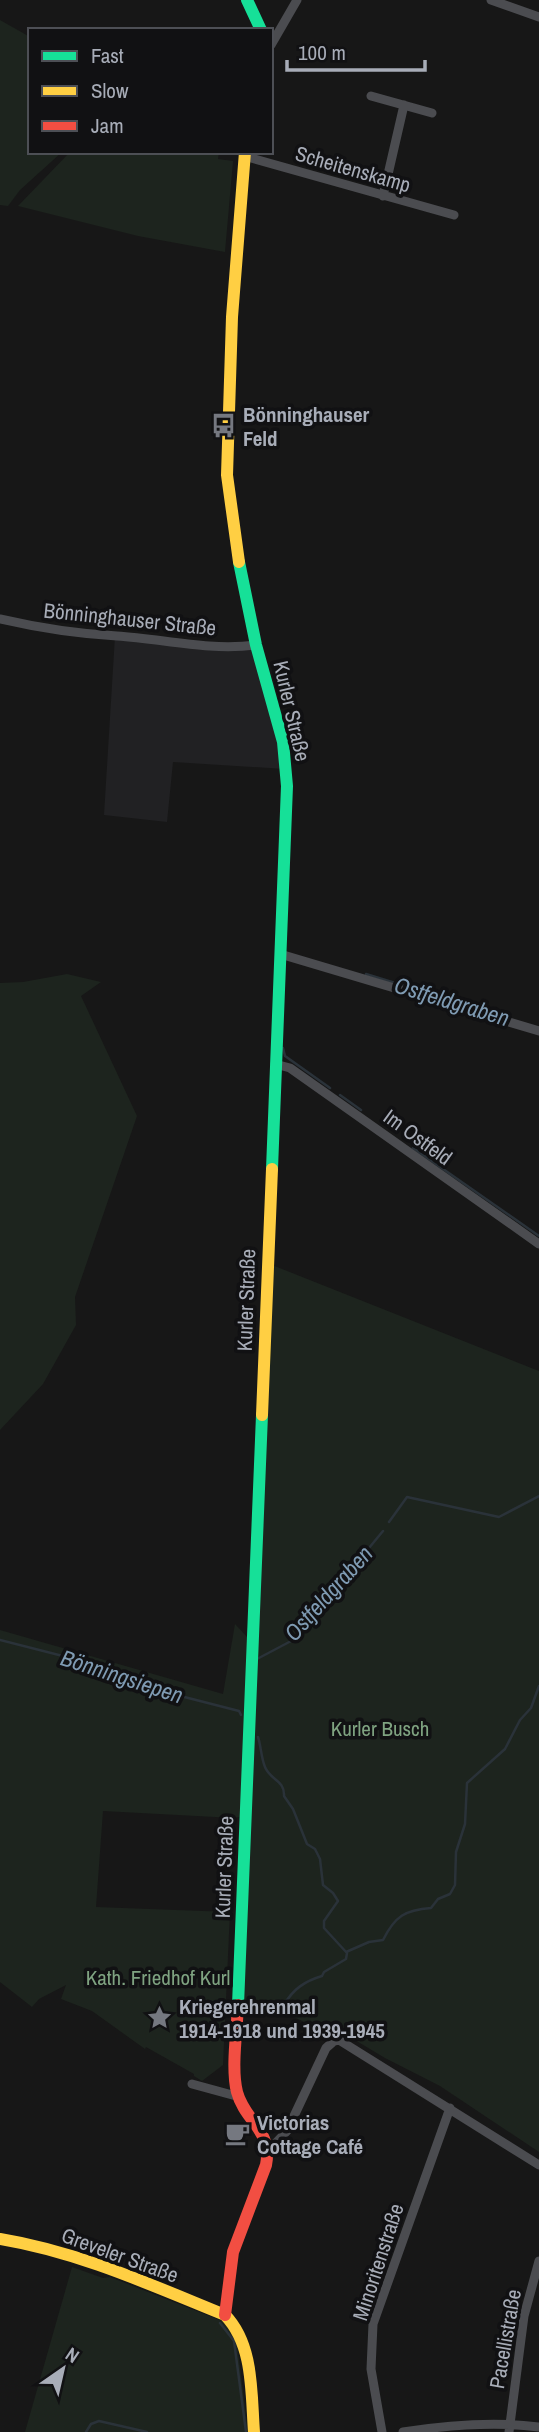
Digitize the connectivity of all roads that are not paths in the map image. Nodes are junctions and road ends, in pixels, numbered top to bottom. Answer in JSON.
{"nodes":[{"id":1,"x":247,"y":0,"type":"edge"},
{"id":2,"x":297,"y":0,"type":"edge"},
{"id":3,"x":491,"y":0,"type":"edge"},
{"id":4,"x":539,"y":17,"type":"edge"},
{"id":5,"x":260,"y":28,"type":"edge"},
{"id":6,"x":274,"y":42,"type":"edge"},
{"id":7,"x":371,"y":96,"type":"dead end"},
{"id":8,"x":404,"y":105,"type":"junction"},
{"id":9,"x":432,"y":113,"type":"dead end"},
{"id":10,"x":244,"y":154,"type":"edge"},
{"id":11,"x":383,"y":196,"type":"junction"},
{"id":12,"x":454,"y":215,"type":"dead end"},
{"id":13,"x":0,"y":619,"type":"edge"},
{"id":14,"x":256,"y":645,"type":"junction"},
{"id":15,"x":280,"y":954,"type":"junction"},
{"id":16,"x":539,"y":1031,"type":"edge"},
{"id":17,"x":275,"y":1064,"type":"junction"},
{"id":18,"x":539,"y":1244,"type":"edge"},
{"id":19,"x":192,"y":2084,"type":"dead end"},
{"id":20,"x":236,"y":2096,"type":"junction"},
{"id":21,"x":450,"y":2108,"type":"junction"},
{"id":22,"x":269,"y":2150,"type":"junction"},
{"id":23,"x":539,"y":2165,"type":"edge"},
{"id":24,"x":0,"y":2239,"type":"edge"},
{"id":25,"x":539,"y":2262,"type":"edge"},
{"id":26,"x":225,"y":2315,"type":"junction"},
{"id":27,"x":539,"y":2427,"type":"edge"},
{"id":28,"x":509,"y":2428,"type":"edge"},
{"id":29,"x":416,"y":2431,"type":"edge"},
{"id":30,"x":254,"y":2432,"type":"edge"},
{"id":31,"x":382,"y":2432,"type":"edge"},
{"id":32,"x":403,"y":2432,"type":"edge"}],
"edges":[{"from":1,"to":5,"type":"main road"},
{"from":2,"to":6,"type":"street"},
{"from":3,"to":4,"type":"street"},
{"from":7,"to":8,"type":"street"},
{"from":8,"to":9,"type":"street"},
{"from":8,"to":11,"type":"street"},
{"from":10,"to":11,"type":"street","name":"Scheitenskamp"},
{"from":10,"to":14,"type":"main road","name":"Kurler Straße"},
{"from":11,"to":12,"type":"street","name":"Scheitenskamp"},
{"from":13,"to":14,"type":"street","name":"Bönninghauser Straße"},
{"from":14,"to":15,"type":"main road","name":"Kurler Straße"},
{"from":15,"to":16,"type":"street"},
{"from":15,"to":17,"type":"main road","name":"Kurler Straße"},
{"from":17,"to":18,"type":"street","name":"Im Ostfeld"},
{"from":17,"to":20,"type":"main road","name":"Kurler Straße"},
{"from":19,"to":20,"type":"street"},
{"from":20,"to":22,"type":"main road"},
{"from":21,"to":22,"type":"street"},
{"from":21,"to":23,"type":"street"},
{"from":21,"to":31,"type":"street","name":"Minoritenstraße"},
{"from":22,"to":26,"type":"main road"},
{"from":24,"to":26,"type":"main road","name":"Greveler Straße"},
{"from":25,"to":28,"type":"street","name":"Pacellistraße"},
{"from":26,"to":30,"type":"main road"},
{"from":27,"to":28,"type":"street"},
{"from":28,"to":29,"type":"street"},
{"from":29,"to":32,"type":"street"}]}
